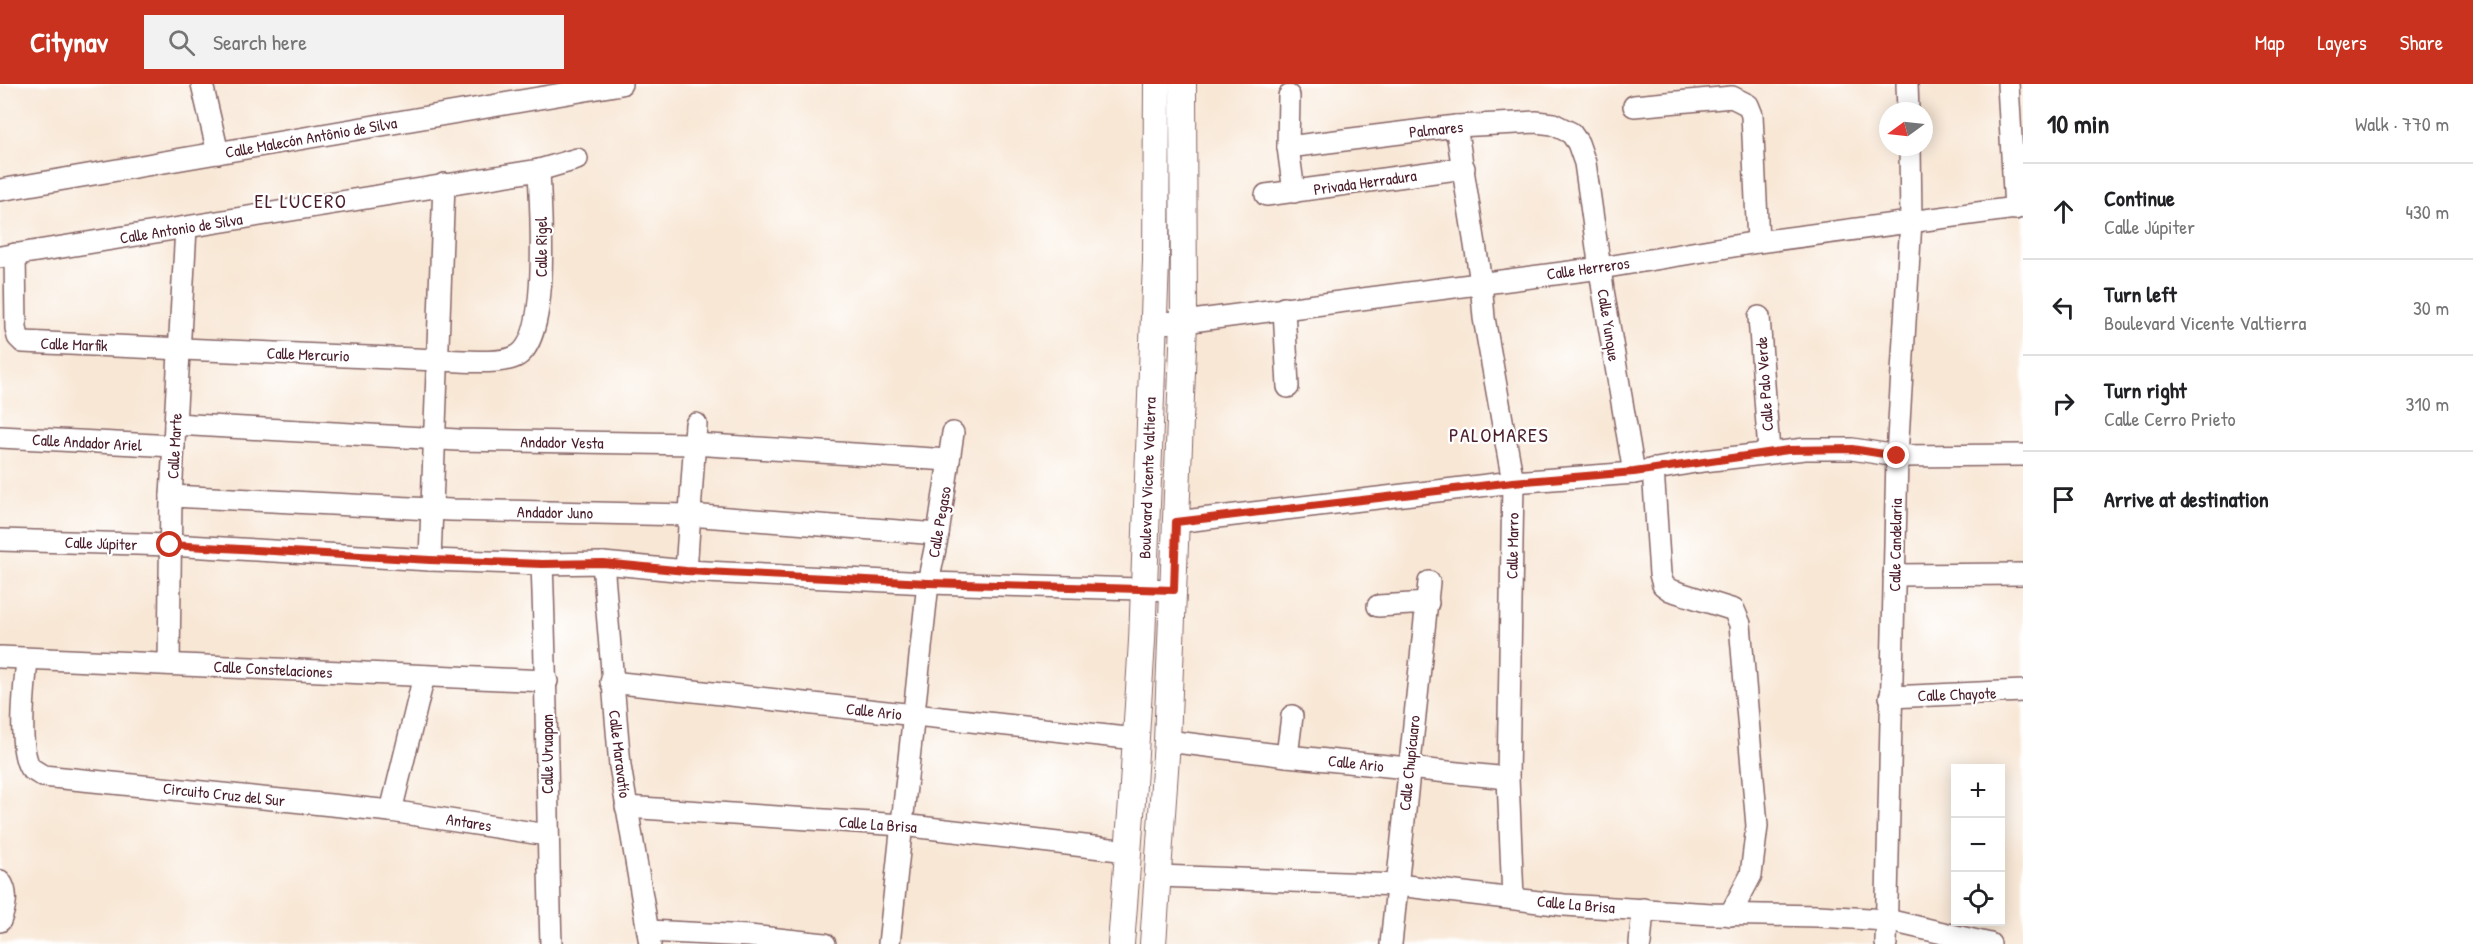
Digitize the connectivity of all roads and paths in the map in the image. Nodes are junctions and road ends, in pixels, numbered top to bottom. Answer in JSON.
{"nodes":[{"id":1,"x":202,"y":84,"type":"edge"},
{"id":2,"x":615,"y":84,"type":"edge"},
{"id":3,"x":1157,"y":84,"type":"edge"},
{"id":4,"x":1183,"y":84,"type":"edge"},
{"id":5,"x":1907,"y":84,"type":"edge"},
{"id":6,"x":2008,"y":84,"type":"edge"},
{"id":7,"x":533,"y":92,"type":"edge"},
{"id":8,"x":508,"y":94,"type":"edge"},
{"id":9,"x":1289,"y":96,"type":"dead end"},
{"id":10,"x":1908,"y":102,"type":"edge"},
{"id":11,"x":1634,"y":106,"type":"dead end"},
{"id":12,"x":1456,"y":126,"type":"junction"},
{"id":13,"x":1578,"y":143,"type":"joint"},
{"id":14,"x":1288,"y":147,"type":"junction"},
{"id":15,"x":218,"y":153,"type":"junction"},
{"id":16,"x":1910,"y":156,"type":"edge"},
{"id":17,"x":577,"y":159,"type":"dead end"},
{"id":18,"x":1464,"y":168,"type":"junction"},
{"id":19,"x":539,"y":170,"type":"junction"},
{"id":20,"x":444,"y":184,"type":"junction"},
{"id":21,"x":0,"y":190,"type":"edge"},
{"id":22,"x":1294,"y":192,"type":"junction"},
{"id":23,"x":1266,"y":195,"type":"dead end"},
{"id":24,"x":2019,"y":208,"type":"edge"},
{"id":25,"x":1911,"y":221,"type":"junction"},
{"id":26,"x":186,"y":228,"type":"junction"},
{"id":27,"x":1752,"y":243,"type":"junction"},
{"id":28,"x":8,"y":255,"type":"edge"},
{"id":29,"x":1600,"y":268,"type":"junction"},
{"id":30,"x":1481,"y":282,"type":"junction"},
{"id":31,"x":1284,"y":308,"type":"junction"},
{"id":32,"x":1758,"y":317,"type":"dead end"},
{"id":33,"x":1184,"y":322,"type":"junction"},
{"id":34,"x":536,"y":323,"type":"joint"},
{"id":35,"x":1153,"y":323,"type":"junction"},
{"id":36,"x":179,"y":349,"type":"junction"},
{"id":37,"x":437,"y":360,"type":"junction"},
{"id":38,"x":1288,"y":387,"type":"dead end"},
{"id":39,"x":175,"y":424,"type":"junction"},
{"id":40,"x":953,"y":433,"type":"dead end"},
{"id":41,"x":694,"y":434,"type":"junction"},
{"id":42,"x":0,"y":437,"type":"edge"},
{"id":43,"x":433,"y":438,"type":"junction"},
{"id":44,"x":174,"y":446,"type":"junction"},
{"id":45,"x":1769,"y":452,"type":"junction"},
{"id":46,"x":2023,"y":455,"type":"edge"},
{"id":47,"x":1897,"y":456,"type":"junction"},
{"id":48,"x":949,"y":460,"type":"junction"},
{"id":49,"x":1643,"y":471,"type":"junction"},
{"id":50,"x":1513,"y":482,"type":"junction"},
{"id":51,"x":171,"y":496,"type":"junction"},
{"id":52,"x":432,"y":509,"type":"junction"},
{"id":53,"x":689,"y":514,"type":"junction"},
{"id":54,"x":1176,"y":522,"type":"junction"},
{"id":55,"x":939,"y":534,"type":"junction"},
{"id":56,"x":0,"y":540,"type":"edge"},
{"id":57,"x":170,"y":545,"type":"junction"},
{"id":58,"x":430,"y":560,"type":"junction"},
{"id":59,"x":603,"y":563,"type":"junction"},
{"id":60,"x":542,"y":564,"type":"junction"},
{"id":61,"x":686,"y":571,"type":"junction"},
{"id":62,"x":2023,"y":574,"type":"edge"},
{"id":63,"x":1894,"y":575,"type":"junction"},
{"id":64,"x":928,"y":583,"type":"junction"},
{"id":65,"x":1142,"y":587,"type":"junction"},
{"id":66,"x":1174,"y":590,"type":"junction"},
{"id":67,"x":1378,"y":606,"type":"dead end"},
{"id":68,"x":0,"y":657,"type":"edge"},
{"id":69,"x":27,"y":658,"type":"junction"},
{"id":70,"x":169,"y":664,"type":"junction"},
{"id":71,"x":424,"y":676,"type":"junction"},
{"id":72,"x":547,"y":681,"type":"junction"},
{"id":73,"x":611,"y":682,"type":"junction"},
{"id":74,"x":2023,"y":691,"type":"edge"},
{"id":75,"x":1890,"y":697,"type":"junction"},
{"id":76,"x":914,"y":715,"type":"junction"},
{"id":77,"x":1292,"y":716,"type":"dead end"},
{"id":78,"x":1136,"y":739,"type":"junction"},
{"id":79,"x":1167,"y":741,"type":"junction"},
{"id":80,"x":1287,"y":756,"type":"junction"},
{"id":81,"x":1408,"y":768,"type":"junction"},
{"id":82,"x":1509,"y":778,"type":"junction"},
{"id":83,"x":626,"y":807,"type":"junction"},
{"id":84,"x":391,"y":811,"type":"junction"},
{"id":85,"x":902,"y":825,"type":"junction"},
{"id":86,"x":547,"y":835,"type":"junction"},
{"id":87,"x":1128,"y":851,"type":"junction"},
{"id":88,"x":1159,"y":876,"type":"junction"},
{"id":89,"x":0,"y":881,"type":"edge"},
{"id":90,"x":1398,"y":885,"type":"junction"},
{"id":91,"x":1513,"y":898,"type":"junction"},
{"id":92,"x":1642,"y":909,"type":"junction"},
{"id":93,"x":2,"y":915,"type":"edge"},
{"id":94,"x":1730,"y":915,"type":"junction"},
{"id":95,"x":1887,"y":920,"type":"junction"},
{"id":96,"x":649,"y":937,"type":"edge"},
{"id":97,"x":551,"y":944,"type":"edge"},
{"id":98,"x":825,"y":944,"type":"edge"},
{"id":99,"x":889,"y":944,"type":"edge"},
{"id":100,"x":1121,"y":944,"type":"edge"},
{"id":101,"x":1153,"y":944,"type":"edge"},
{"id":102,"x":1391,"y":944,"type":"edge"},
{"id":103,"x":1640,"y":944,"type":"edge"},
{"id":104,"x":1886,"y":944,"type":"edge"},
{"id":105,"x":1990,"y":944,"type":"edge"}],
"edges":[{"from":1,"to":15,"type":"street"},
{"from":2,"to":7,"type":"street","name":"Calle Malecón Antônio de Silva"},
{"from":3,"to":35,"type":"main road","name":"Boulevard Vicente Valtierra"},
{"from":4,"to":33,"type":"main road","name":"Boulevard Vicente Valtierra"},
{"from":5,"to":10,"type":"street"},
{"from":6,"to":24,"type":"street"},
{"from":7,"to":8,"type":"street","name":"Calle Malecón Antônio de Silva"},
{"from":8,"to":15,"type":"street","name":"Calle Malecón Antônio de Silva"},
{"from":9,"to":14,"type":"street"},
{"from":11,"to":27,"type":"street"},
{"from":12,"to":13,"type":"street","name":"Palmares"},
{"from":12,"to":14,"type":"street","name":"Palmares"},
{"from":12,"to":18,"type":"street","name":"Calle Marro"},
{"from":13,"to":29,"type":"street","name":"Calle Yunque"},
{"from":14,"to":22,"type":"street"},
{"from":15,"to":21,"type":"street","name":"Calle Malecón Antônio de Silva"},
{"from":16,"to":25,"type":"street","name":"Calle Candelaria"},
{"from":17,"to":19,"type":"street","name":"Calle Antonio de Silva"},
{"from":18,"to":22,"type":"street","name":"Privada Herradura"},
{"from":18,"to":30,"type":"street","name":"Calle Marro"},
{"from":19,"to":20,"type":"street","name":"Calle Antonio de Silva"},
{"from":19,"to":34,"type":"street","name":"Calle Rigel"},
{"from":20,"to":26,"type":"street","name":"Calle Antonio de Silva"},
{"from":20,"to":37,"type":"street"},
{"from":22,"to":23,"type":"street","name":"Privada Herradura"},
{"from":24,"to":25,"type":"street","name":"Calle Herreros"},
{"from":25,"to":27,"type":"street","name":"Calle Herreros"},
{"from":25,"to":47,"type":"street","name":"Calle Candelaria"},
{"from":26,"to":28,"type":"street","name":"Calle Antonio de Silva"},
{"from":26,"to":36,"type":"street","name":"Calle Marte"},
{"from":27,"to":29,"type":"street","name":"Calle Herreros"},
{"from":28,"to":36,"type":"street","name":"Calle Marfik"},
{"from":29,"to":30,"type":"street","name":"Calle Herreros"},
{"from":29,"to":49,"type":"street","name":"Calle Yunque"},
{"from":30,"to":31,"type":"street","name":"Calle Herreros"},
{"from":30,"to":50,"type":"street","name":"Calle Marro"},
{"from":31,"to":33,"type":"street","name":"Calle Herreros"},
{"from":31,"to":38,"type":"street"},
{"from":32,"to":45,"type":"street","name":"Calle Palo Verde"},
{"from":33,"to":35,"type":"street","name":"Calle Herreros"},
{"from":33,"to":54,"type":"main road","name":"Boulevard Vicente Valtierra"},
{"from":34,"to":37,"type":"street","name":"Calle Mercurio"},
{"from":35,"to":65,"type":"main road","name":"Boulevard Vicente Valtierra"},
{"from":36,"to":37,"type":"street","name":"Calle Mercurio"},
{"from":36,"to":39,"type":"street","name":"Calle Marte"},
{"from":37,"to":43,"type":"street"},
{"from":39,"to":43,"type":"street","name":"Andador Vesta"},
{"from":39,"to":44,"type":"street","name":"Calle Marte"},
{"from":40,"to":48,"type":"street","name":"Calle Pegaso"},
{"from":41,"to":43,"type":"street","name":"Andador Vesta"},
{"from":41,"to":48,"type":"street","name":"Andador Vesta"},
{"from":41,"to":53,"type":"street"},
{"from":42,"to":44,"type":"street","name":"Calle Andador Ariel"},
{"from":43,"to":52,"type":"street"},
{"from":44,"to":51,"type":"street","name":"Calle Marte"},
{"from":45,"to":47,"type":"street"},
{"from":45,"to":49,"type":"street"},
{"from":46,"to":47,"type":"street"},
{"from":47,"to":63,"type":"street","name":"Calle Candelaria"},
{"from":48,"to":55,"type":"street","name":"Calle Pegaso"},
{"from":49,"to":50,"type":"street"},
{"from":49,"to":94,"type":"street","name":"Calle Yunque"},
{"from":50,"to":54,"type":"street"},
{"from":50,"to":82,"type":"street","name":"Calle Marro"},
{"from":51,"to":52,"type":"street","name":"Andador Juno"},
{"from":51,"to":57,"type":"street","name":"Calle Marte"},
{"from":52,"to":53,"type":"street","name":"Andador Juno"},
{"from":52,"to":58,"type":"street"},
{"from":53,"to":55,"type":"street","name":"Andador Juno"},
{"from":53,"to":61,"type":"street"},
{"from":54,"to":66,"type":"main road","name":"Boulevard Vicente Valtierra"},
{"from":55,"to":64,"type":"street","name":"Calle Pegaso"},
{"from":56,"to":57,"type":"street","name":"Calle Júpiter"},
{"from":57,"to":58,"type":"street","name":"Calle Júpiter"},
{"from":57,"to":70,"type":"street","name":"Calle Marte"},
{"from":58,"to":60,"type":"street","name":"Calle Júpiter"},
{"from":59,"to":60,"type":"street","name":"Calle Júpiter"},
{"from":59,"to":61,"type":"street","name":"Calle Júpiter"},
{"from":59,"to":73,"type":"street","name":"Calle Maravatío"},
{"from":60,"to":72,"type":"street","name":"Calle Uruapan"},
{"from":61,"to":64,"type":"street","name":"Calle Júpiter"},
{"from":62,"to":63,"type":"street"},
{"from":63,"to":75,"type":"street","name":"Calle Candelaria"},
{"from":64,"to":65,"type":"street","name":"Calle Júpiter"},
{"from":64,"to":76,"type":"street","name":"Calle Pegaso"},
{"from":65,"to":66,"type":"street","name":"Calle Júpiter"},
{"from":65,"to":78,"type":"main road","name":"Boulevard Vicente Valtierra"},
{"from":66,"to":79,"type":"main road","name":"Boulevard Vicente Valtierra"},
{"from":67,"to":81,"type":"street","name":"Calle Chupícuaro"},
{"from":68,"to":69,"type":"street","name":"Calle Constelaciones"},
{"from":69,"to":70,"type":"street","name":"Calle Constelaciones"},
{"from":69,"to":84,"type":"street","name":"Circuito Cruz del Sur"},
{"from":70,"to":71,"type":"street","name":"Calle Constelaciones"},
{"from":71,"to":72,"type":"street","name":"Calle Constelaciones"},
{"from":71,"to":84,"type":"street"},
{"from":72,"to":86,"type":"street","name":"Calle Uruapan"},
{"from":73,"to":76,"type":"street","name":"Calle Ario"},
{"from":73,"to":83,"type":"street","name":"Calle Maravatío"},
{"from":74,"to":75,"type":"street","name":"Calle Chayote"},
{"from":75,"to":95,"type":"street","name":"Calle Candelaria"},
{"from":76,"to":78,"type":"street","name":"Calle Ario"},
{"from":76,"to":85,"type":"street","name":"Calle Pegaso"},
{"from":77,"to":80,"type":"street"},
{"from":78,"to":87,"type":"main road","name":"Boulevard Vicente Valtierra"},
{"from":79,"to":80,"type":"street","name":"Calle Ario"},
{"from":79,"to":88,"type":"main road","name":"Boulevard Vicente Valtierra"},
{"from":80,"to":81,"type":"street","name":"Calle Ario"},
{"from":81,"to":82,"type":"street","name":"Calle Ario"},
{"from":81,"to":90,"type":"street","name":"Calle Chupícuaro"},
{"from":82,"to":91,"type":"street","name":"Calle Marro"},
{"from":83,"to":85,"type":"street","name":"Calle La Brisa"},
{"from":83,"to":96,"type":"street","name":"Calle Maravatío"},
{"from":84,"to":86,"type":"street","name":"Antares"},
{"from":85,"to":87,"type":"street","name":"Calle La Brisa"},
{"from":85,"to":99,"type":"street","name":"Calle Pegaso"},
{"from":86,"to":97,"type":"street","name":"Calle Uruapan"},
{"from":87,"to":100,"type":"main road","name":"Boulevard Vicente Valtierra"},
{"from":88,"to":90,"type":"street","name":"Calle La Brisa"},
{"from":88,"to":101,"type":"main road","name":"Boulevard Vicente Valtierra"},
{"from":89,"to":93,"type":"street"},
{"from":90,"to":91,"type":"street","name":"Calle La Brisa"},
{"from":90,"to":102,"type":"street","name":"Calle Chupícuaro"},
{"from":91,"to":92,"type":"street","name":"Calle La Brisa"},
{"from":92,"to":94,"type":"street","name":"Calle La Brisa"},
{"from":92,"to":103,"type":"street"},
{"from":94,"to":95,"type":"street","name":"Calle La Brisa"},
{"from":95,"to":104,"type":"street","name":"Calle Candelaria"},
{"from":95,"to":105,"type":"street","name":"Calle La Brisa"},
{"from":96,"to":98,"type":"street"}]}
